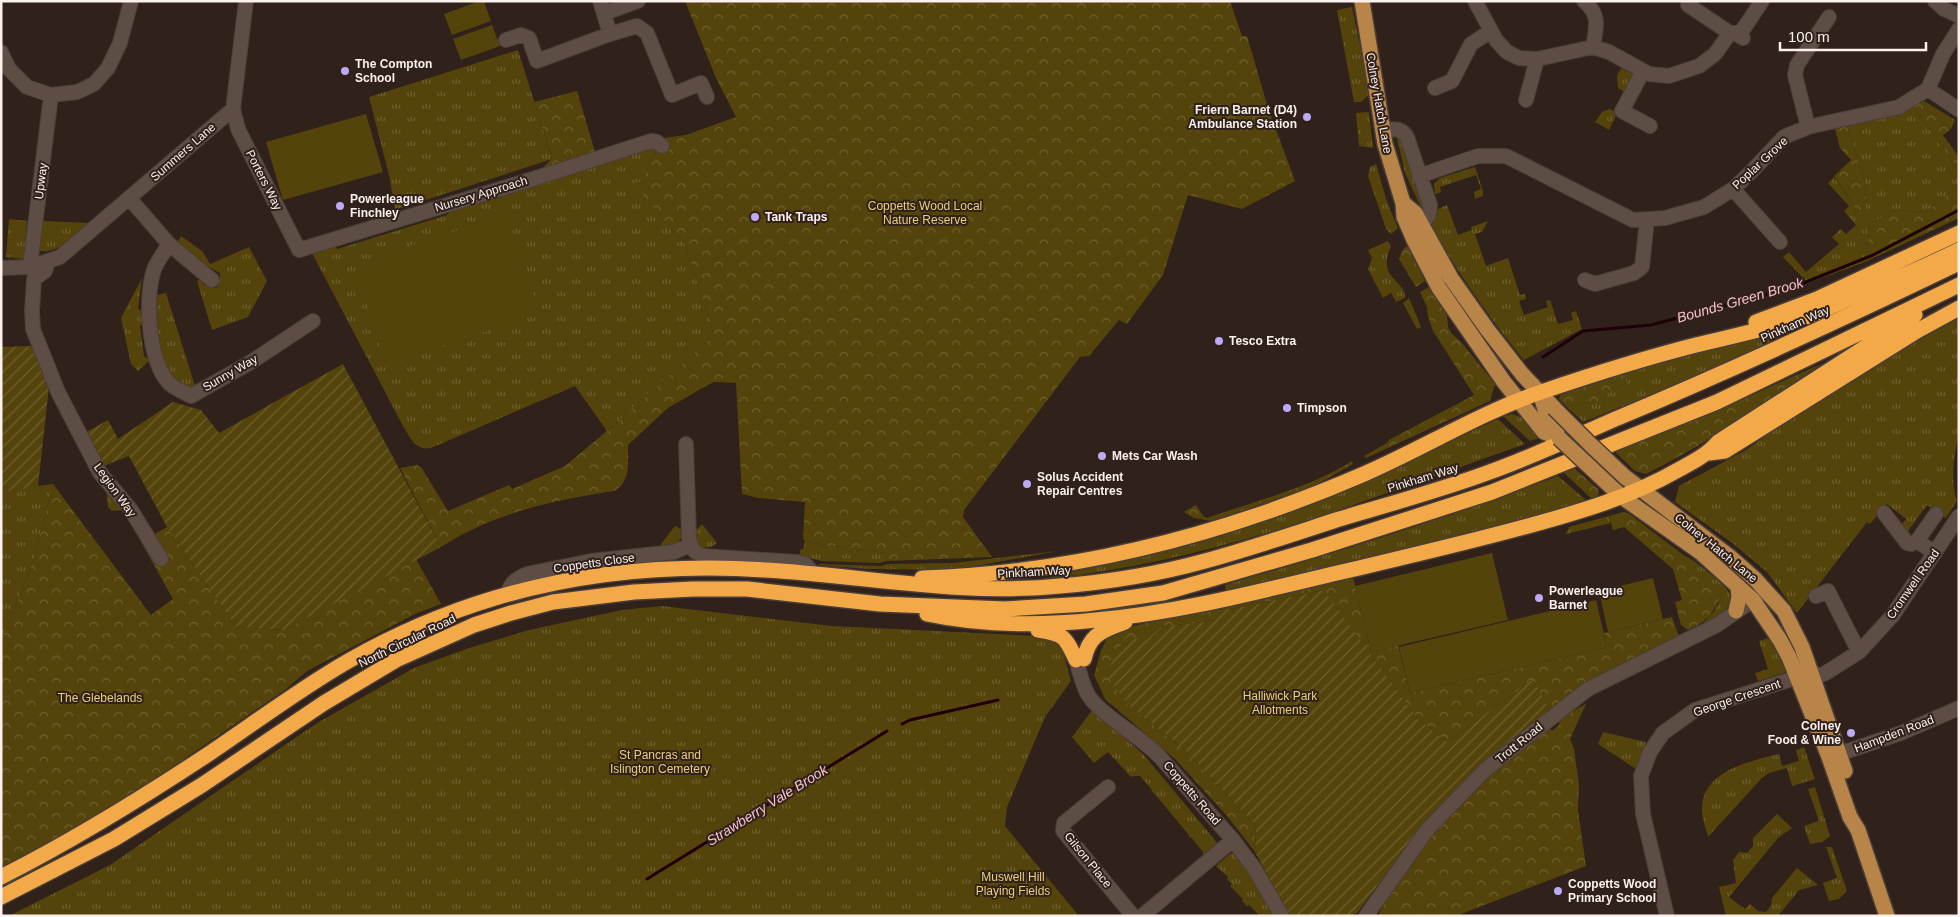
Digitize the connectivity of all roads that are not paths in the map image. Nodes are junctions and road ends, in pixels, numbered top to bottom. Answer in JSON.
{"nodes":[{"id":1,"x":131,"y":1,"type":"edge"},
{"id":2,"x":246,"y":1,"type":"edge"},
{"id":3,"x":638,"y":1,"type":"edge"},
{"id":4,"x":1362,"y":1,"type":"edge"},
{"id":5,"x":1475,"y":1,"type":"edge"},
{"id":6,"x":1584,"y":1,"type":"edge"},
{"id":7,"x":1762,"y":1,"type":"edge"},
{"id":8,"x":1935,"y":1,"type":"edge"},
{"id":9,"x":1688,"y":5,"type":"dead end"},
{"id":10,"x":603,"y":7,"type":"edge"},
{"id":11,"x":1959,"y":16,"type":"edge"},
{"id":12,"x":1829,"y":17,"type":"dead end"},
{"id":13,"x":1959,"y":29,"type":"edge"},
{"id":14,"x":1491,"y":31,"type":"junction"},
{"id":15,"x":610,"y":34,"type":"junction"},
{"id":16,"x":1736,"y":35,"type":"junction"},
{"id":17,"x":506,"y":40,"type":"dead end"},
{"id":18,"x":1593,"y":47,"type":"junction"},
{"id":19,"x":1,"y":52,"type":"edge"},
{"id":20,"x":1537,"y":59,"type":"junction"},
{"id":21,"x":1643,"y":71,"type":"junction"},
{"id":22,"x":1435,"y":88,"type":"dead end"},
{"id":23,"x":1928,"y":89,"type":"junction"},
{"id":24,"x":51,"y":95,"type":"junction"},
{"id":25,"x":707,"y":97,"type":"dead end"},
{"id":26,"x":1526,"y":100,"type":"dead end"},
{"id":27,"x":233,"y":109,"type":"junction"},
{"id":28,"x":1959,"y":110,"type":"edge"},
{"id":29,"x":1650,"y":126,"type":"dead end"},
{"id":30,"x":1808,"y":127,"type":"junction"},
{"id":31,"x":1382,"y":130,"type":"junction"},
{"id":32,"x":662,"y":146,"type":"dead end"},
{"id":33,"x":1419,"y":176,"type":"junction"},
{"id":34,"x":1733,"y":188,"type":"junction"},
{"id":35,"x":129,"y":198,"type":"junction"},
{"id":36,"x":1403,"y":203,"type":"junction"},
{"id":37,"x":1647,"y":220,"type":"junction"},
{"id":38,"x":1420,"y":223,"type":"junction"},
{"id":39,"x":1959,"y":233,"type":"edge"},
{"id":40,"x":1780,"y":242,"type":"dead end"},
{"id":41,"x":169,"y":244,"type":"junction"},
{"id":42,"x":299,"y":250,"type":"joint"},
{"id":43,"x":1959,"y":250,"type":"edge"},
{"id":44,"x":48,"y":262,"type":"junction"},
{"id":45,"x":1959,"y":263,"type":"edge"},
{"id":46,"x":30,"y":267,"type":"junction"},
{"id":47,"x":1,"y":268,"type":"edge"},
{"id":48,"x":212,"y":280,"type":"dead end"},
{"id":49,"x":1585,"y":280,"type":"dead end"},
{"id":50,"x":1959,"y":286,"type":"edge"},
{"id":51,"x":1959,"y":308,"type":"edge"},
{"id":52,"x":313,"y":321,"type":"dead end"},
{"id":53,"x":1696,"y":345,"type":"junction"},
{"id":54,"x":58,"y":392,"type":"joint"},
{"id":55,"x":1540,"y":392,"type":"junction"},
{"id":56,"x":1519,"y":401,"type":"junction"},
{"id":57,"x":1549,"y":408,"type":"junction"},
{"id":58,"x":1559,"y":438,"type":"junction"},
{"id":59,"x":686,"y":444,"type":"dead end"},
{"id":60,"x":1709,"y":453,"type":"junction"},
{"id":61,"x":1640,"y":489,"type":"junction"},
{"id":62,"x":1622,"y":497,"type":"junction"},
{"id":63,"x":1884,"y":513,"type":"dead end"},
{"id":64,"x":1936,"y":514,"type":"dead end"},
{"id":65,"x":1959,"y":516,"type":"edge"},
{"id":66,"x":1917,"y":541,"type":"junction"},
{"id":67,"x":690,"y":545,"type":"junction"},
{"id":68,"x":1935,"y":553,"type":"junction"},
{"id":69,"x":161,"y":559,"type":"dead end"},
{"id":70,"x":814,"y":574,"type":"junction"},
{"id":71,"x":861,"y":580,"type":"junction"},
{"id":72,"x":1738,"y":586,"type":"junction"},
{"id":73,"x":507,"y":595,"type":"junction"},
{"id":74,"x":1770,"y":595,"type":"junction"},
{"id":75,"x":1816,"y":596,"type":"dead end"},
{"id":76,"x":1756,"y":603,"type":"junction"},
{"id":77,"x":880,"y":604,"type":"junction"},
{"id":78,"x":1736,"y":611,"type":"junction"},
{"id":79,"x":1147,"y":613,"type":"junction"},
{"id":80,"x":992,"y":623,"type":"junction"},
{"id":81,"x":1717,"y":624,"type":"junction"},
{"id":82,"x":1859,"y":652,"type":"junction"},
{"id":83,"x":1080,"y":659,"type":"junction"},
{"id":84,"x":1804,"y":675,"type":"junction"},
{"id":85,"x":1958,"y":712,"type":"edge"},
{"id":86,"x":1834,"y":756,"type":"junction"},
{"id":87,"x":1108,"y":787,"type":"dead end"},
{"id":88,"x":1233,"y":840,"type":"junction"},
{"id":89,"x":1,"y":877,"type":"edge"},
{"id":90,"x":1,"y":897,"type":"edge"},
{"id":91,"x":1133,"y":916,"type":"edge"},
{"id":92,"x":1142,"y":916,"type":"edge"},
{"id":93,"x":1282,"y":916,"type":"edge"},
{"id":94,"x":1366,"y":916,"type":"edge"},
{"id":95,"x":1667,"y":916,"type":"edge"},
{"id":96,"x":1887,"y":916,"type":"edge"}],
"edges":[{"from":1,"to":24,"type":"street"},
{"from":2,"to":27,"type":"street"},
{"from":3,"to":10,"type":"street"},
{"from":4,"to":31,"type":"main road","name":"Colney Hatch Lane"},
{"from":5,"to":14,"type":"street"},
{"from":6,"to":18,"type":"street"},
{"from":7,"to":16,"type":"street"},
{"from":8,"to":11,"type":"street"},
{"from":9,"to":16,"type":"street"},
{"from":10,"to":15,"type":"street"},
{"from":12,"to":30,"type":"street"},
{"from":13,"to":23,"type":"street"},
{"from":14,"to":20,"type":"street"},
{"from":14,"to":22,"type":"street"},
{"from":15,"to":17,"type":"street"},
{"from":15,"to":25,"type":"street"},
{"from":16,"to":21,"type":"street"},
{"from":18,"to":20,"type":"street"},
{"from":18,"to":21,"type":"street"},
{"from":19,"to":24,"type":"street"},
{"from":20,"to":26,"type":"street"},
{"from":21,"to":29,"type":"street"},
{"from":23,"to":28,"type":"street"},
{"from":23,"to":30,"type":"street","name":"Poplar Grove"},
{"from":24,"to":46,"type":"street","name":"Upway"},
{"from":27,"to":35,"type":"street","name":"Summers Lane"},
{"from":27,"to":42,"type":"street","name":"Porters Way"},
{"from":30,"to":34,"type":"street","name":"Poplar Grove"},
{"from":31,"to":33,"type":"street"},
{"from":31,"to":36,"type":"main road","name":"Colney Hatch Lane"},
{"from":32,"to":42,"type":"street","name":"Nursery Approach"},
{"from":33,"to":37,"type":"street","name":"Poplar Grove"},
{"from":33,"to":38,"type":"street"},
{"from":34,"to":37,"type":"street","name":"Poplar Grove"},
{"from":34,"to":40,"type":"street"},
{"from":35,"to":41,"type":"street"},
{"from":35,"to":44,"type":"street","name":"Summers Lane"},
{"from":36,"to":38,"type":"main road","name":"Colney Hatch Lane"},
{"from":36,"to":56,"type":"main road","name":"Colney Hatch Lane"},
{"from":37,"to":49,"type":"street"},
{"from":38,"to":55,"type":"main road","name":"Colney Hatch Lane"},
{"from":39,"to":53,"type":"highway"},
{"from":41,"to":48,"type":"street"},
{"from":41,"to":52,"type":"street","name":"Sunny Way"},
{"from":43,"to":53,"type":"highway"},
{"from":44,"to":46,"type":"street","name":"Summers Lane"},
{"from":44,"to":54,"type":"street","name":"Summers Lane"},
{"from":45,"to":71,"type":"highway","name":"Pinkham Way"},
{"from":46,"to":47,"type":"street","name":"Summers Lane"},
{"from":50,"to":60,"type":"highway"},
{"from":50,"to":77,"type":"highway"},
{"from":51,"to":60,"type":"highway"},
{"from":53,"to":55,"type":"highway"},
{"from":54,"to":69,"type":"street","name":"Legion Way"},
{"from":55,"to":56,"type":"highway"},
{"from":55,"to":57,"type":"main road","name":"Colney Hatch Lane"},
{"from":56,"to":58,"type":"main road","name":"Colney Hatch Lane"},
{"from":56,"to":71,"type":"highway"},
{"from":57,"to":58,"type":"main road","name":"Colney Hatch Lane"},
{"from":57,"to":61,"type":"main road","name":"Colney Hatch Lane","bridge":true},
{"from":58,"to":62,"type":"main road","name":"Colney Hatch Lane","bridge":true},
{"from":59,"to":67,"type":"street"},
{"from":60,"to":61,"type":"highway"},
{"from":61,"to":62,"type":"highway"},
{"from":61,"to":74,"type":"main road","name":"Colney Hatch Lane"},
{"from":62,"to":72,"type":"main road","name":"Colney Hatch Lane"},
{"from":62,"to":79,"type":"highway"},
{"from":63,"to":66,"type":"street"},
{"from":64,"to":66,"type":"street"},
{"from":65,"to":68,"type":"street","name":"Cromwell Road"},
{"from":66,"to":68,"type":"street"},
{"from":67,"to":70,"type":"street"},
{"from":67,"to":73,"type":"street","name":"Coppetts Close"},
{"from":68,"to":82,"type":"street","name":"Cromwell Road"},
{"from":70,"to":71,"type":"highway","name":"North Circular Road"},
{"from":70,"to":73,"type":"highway","name":"North Circular Road"},
{"from":72,"to":76,"type":"main road","name":"Colney Hatch Lane"},
{"from":72,"to":78,"type":"main road"},
{"from":73,"to":89,"type":"highway","name":"North Circular Road"},
{"from":74,"to":76,"type":"street","name":"Trott Road"},
{"from":74,"to":84,"type":"main road","name":"Colney Hatch Lane"},
{"from":75,"to":82,"type":"street"},
{"from":76,"to":78,"type":"street","name":"Trott Road"},
{"from":76,"to":81,"type":"street","name":"Trott Road"},
{"from":76,"to":84,"type":"main road","name":"Colney Hatch Lane"},
{"from":77,"to":80,"type":"highway"},
{"from":77,"to":90,"type":"highway","name":"North Circular Road"},
{"from":78,"to":81,"type":"street","name":"Trott Road"},
{"from":79,"to":80,"type":"highway"},
{"from":79,"to":83,"type":"highway"},
{"from":80,"to":83,"type":"highway"},
{"from":81,"to":94,"type":"street","name":"Trott Road"},
{"from":82,"to":84,"type":"street","name":"Cromwell Road"},
{"from":83,"to":88,"type":"street","name":"Coppetts Road"},
{"from":84,"to":86,"type":"main road","name":"Colney Hatch Lane"},
{"from":84,"to":95,"type":"street","name":"George Crescent"},
{"from":85,"to":86,"type":"street","name":"Hampden Road"},
{"from":86,"to":96,"type":"main road","name":"Colney Hatch Lane"},
{"from":87,"to":91,"type":"street","name":"Gilson Place"},
{"from":88,"to":92,"type":"street"},
{"from":88,"to":93,"type":"street","name":"Coppetts Road"}]}
